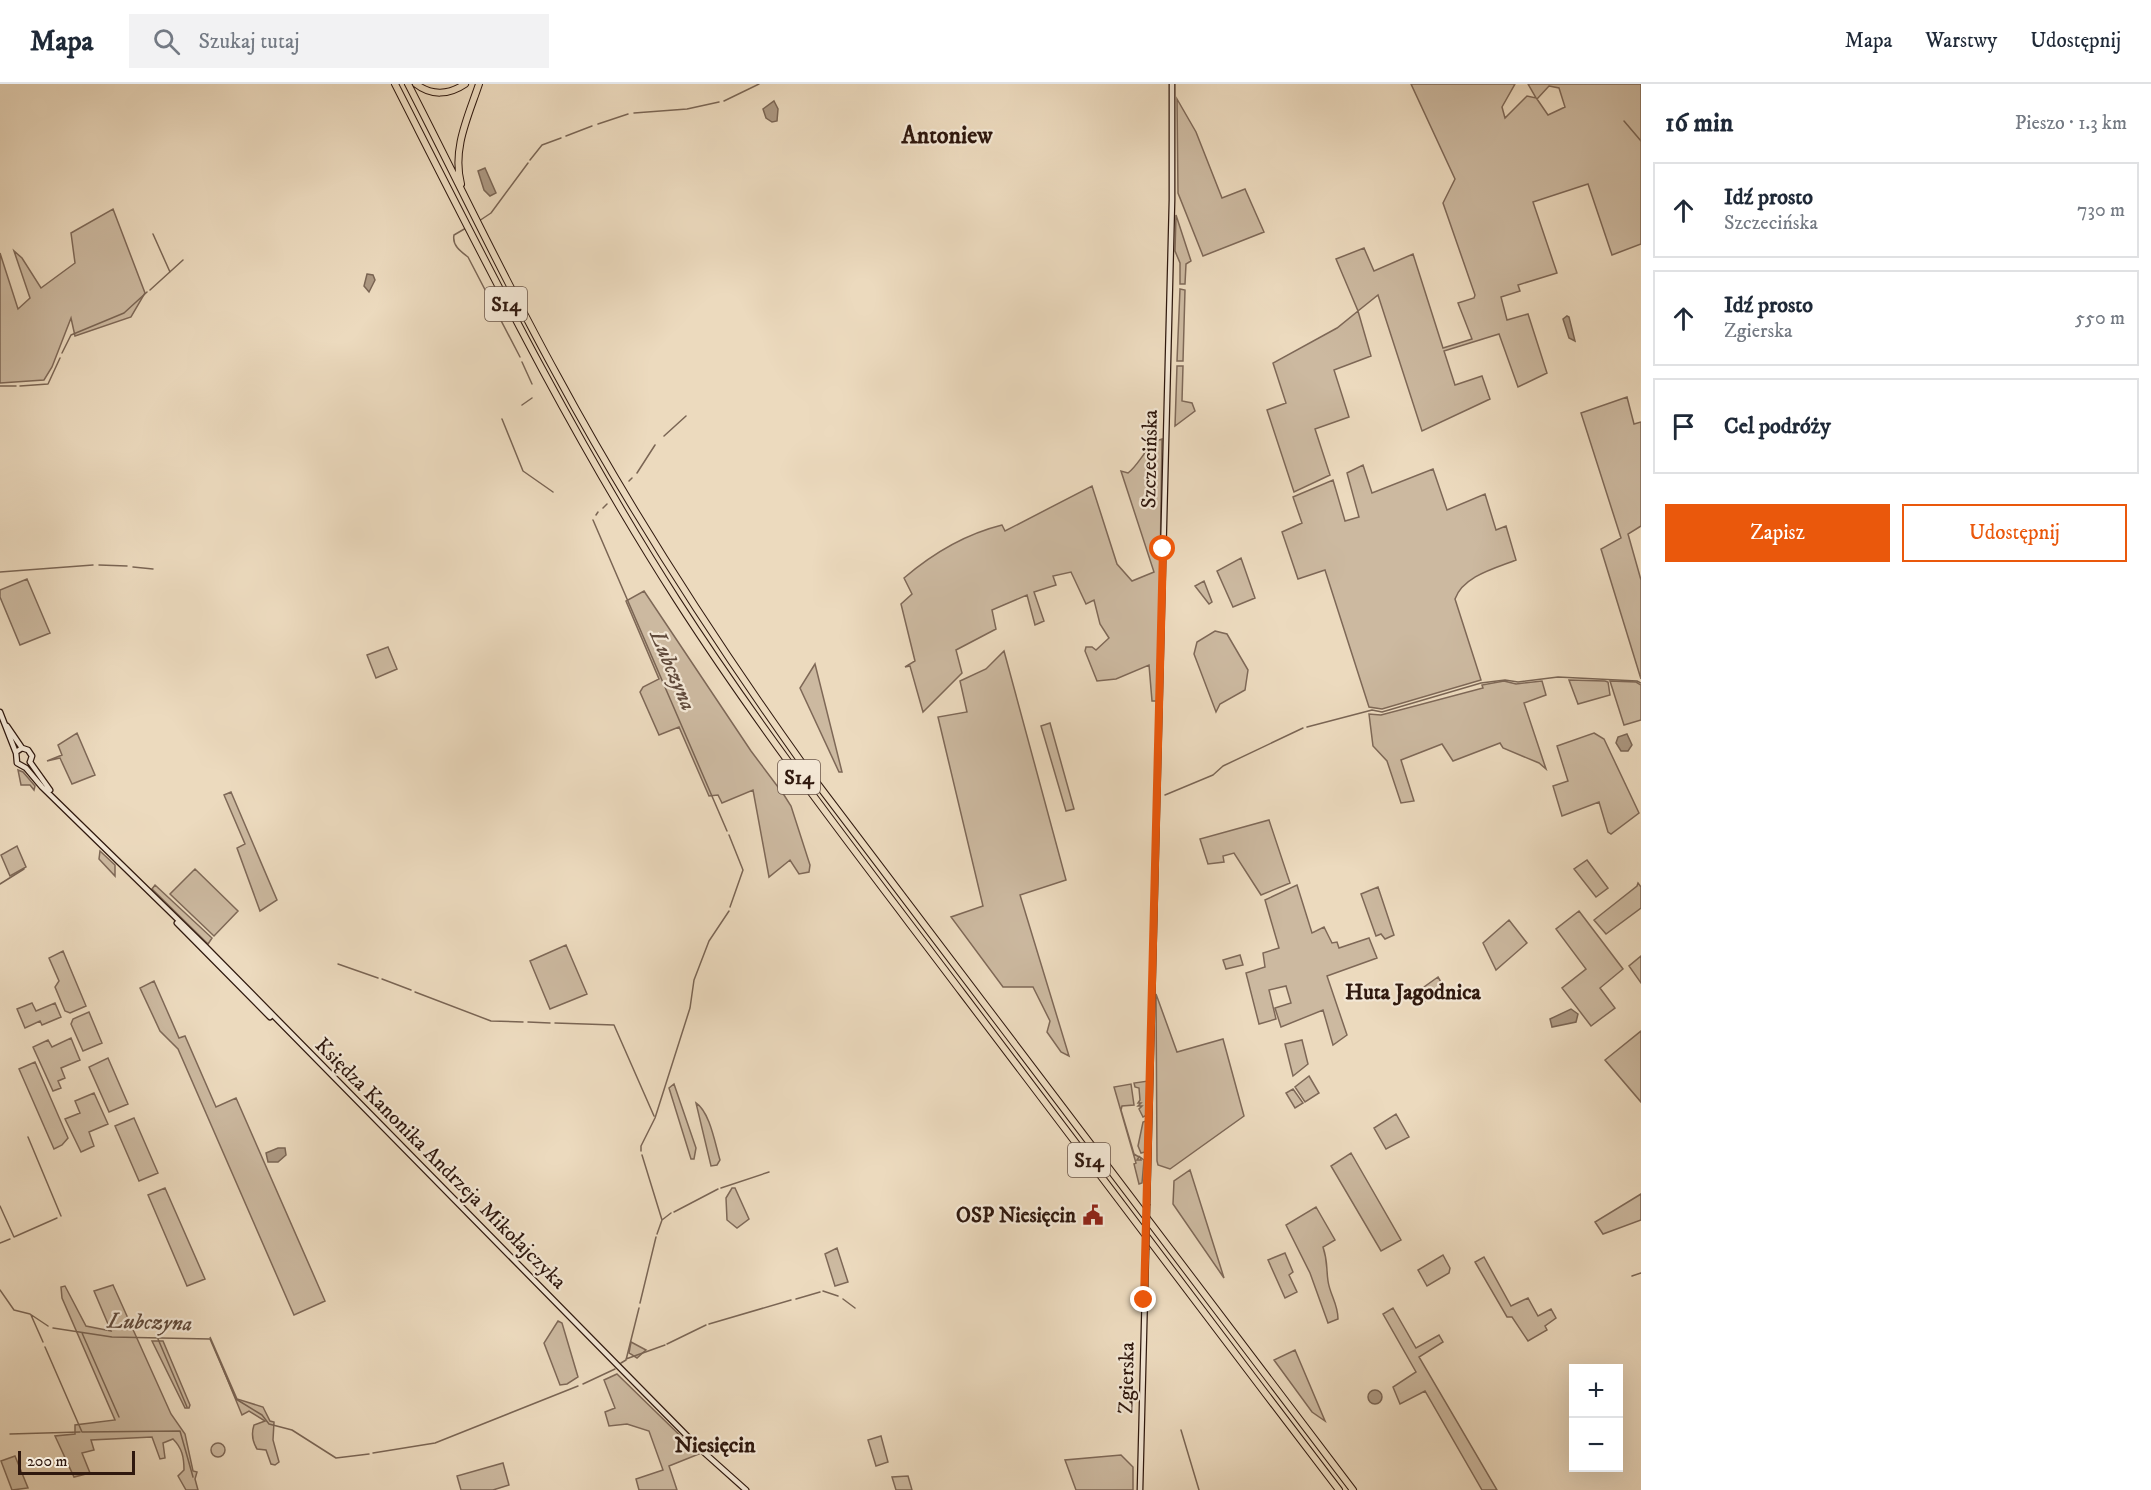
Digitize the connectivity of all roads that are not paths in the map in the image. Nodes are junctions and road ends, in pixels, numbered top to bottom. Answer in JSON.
{"nodes":[{"id":1,"x":395,"y":84,"type":"edge"},
{"id":2,"x":408,"y":84,"type":"edge"},
{"id":3,"x":416,"y":84,"type":"edge"},
{"id":4,"x":465,"y":84,"type":"edge"},
{"id":5,"x":479,"y":84,"type":"edge"},
{"id":6,"x":1172,"y":84,"type":"edge"},
{"id":7,"x":464,"y":196,"type":"junction"},
{"id":8,"x":0,"y":712,"type":"edge"},
{"id":9,"x":4,"y":721,"type":"junction"},
{"id":10,"x":22,"y":748,"type":"junction"},
{"id":11,"x":16,"y":753,"type":"junction"},
{"id":12,"x":30,"y":762,"type":"junction"},
{"id":13,"x":24,"y":765,"type":"junction"},
{"id":14,"x":55,"y":797,"type":"junction"},
{"id":15,"x":1153,"y":980,"type":"joint"},
{"id":16,"x":744,"y":1488,"type":"edge"},
{"id":17,"x":1140,"y":1490,"type":"edge"},
{"id":18,"x":1339,"y":1490,"type":"edge"},
{"id":19,"x":1353,"y":1490,"type":"edge"}],
"edges":[{"from":1,"to":18,"type":"highway","number":"S14"},
{"from":2,"to":7,"type":"highway","number":"S14"},
{"from":3,"to":4,"type":"highway"},
{"from":5,"to":7,"type":"highway"},
{"from":6,"to":15,"type":"main road","name":"Szczecińska"},
{"from":7,"to":19,"type":"highway","number":"S14"},
{"from":8,"to":9,"type":"main road"},
{"from":9,"to":10,"type":"main road"},
{"from":9,"to":11,"type":"main road"},
{"from":10,"to":11,"type":"main road"},
{"from":10,"to":12,"type":"main road"},
{"from":11,"to":13,"type":"main road"},
{"from":12,"to":13,"type":"main road"},
{"from":12,"to":14,"type":"main road","name":"Księdza Kanonika Andrzeja Mikołajczyka"},
{"from":13,"to":14,"type":"main road","name":"Księdza Kanonika Andrzeja Mikołajczyka"},
{"from":14,"to":16,"type":"main road","name":"Księdza Kanonika Andrzeja Mikołajczyka"},
{"from":15,"to":17,"type":"main road","name":"Zgierska","bridge":true}]}
